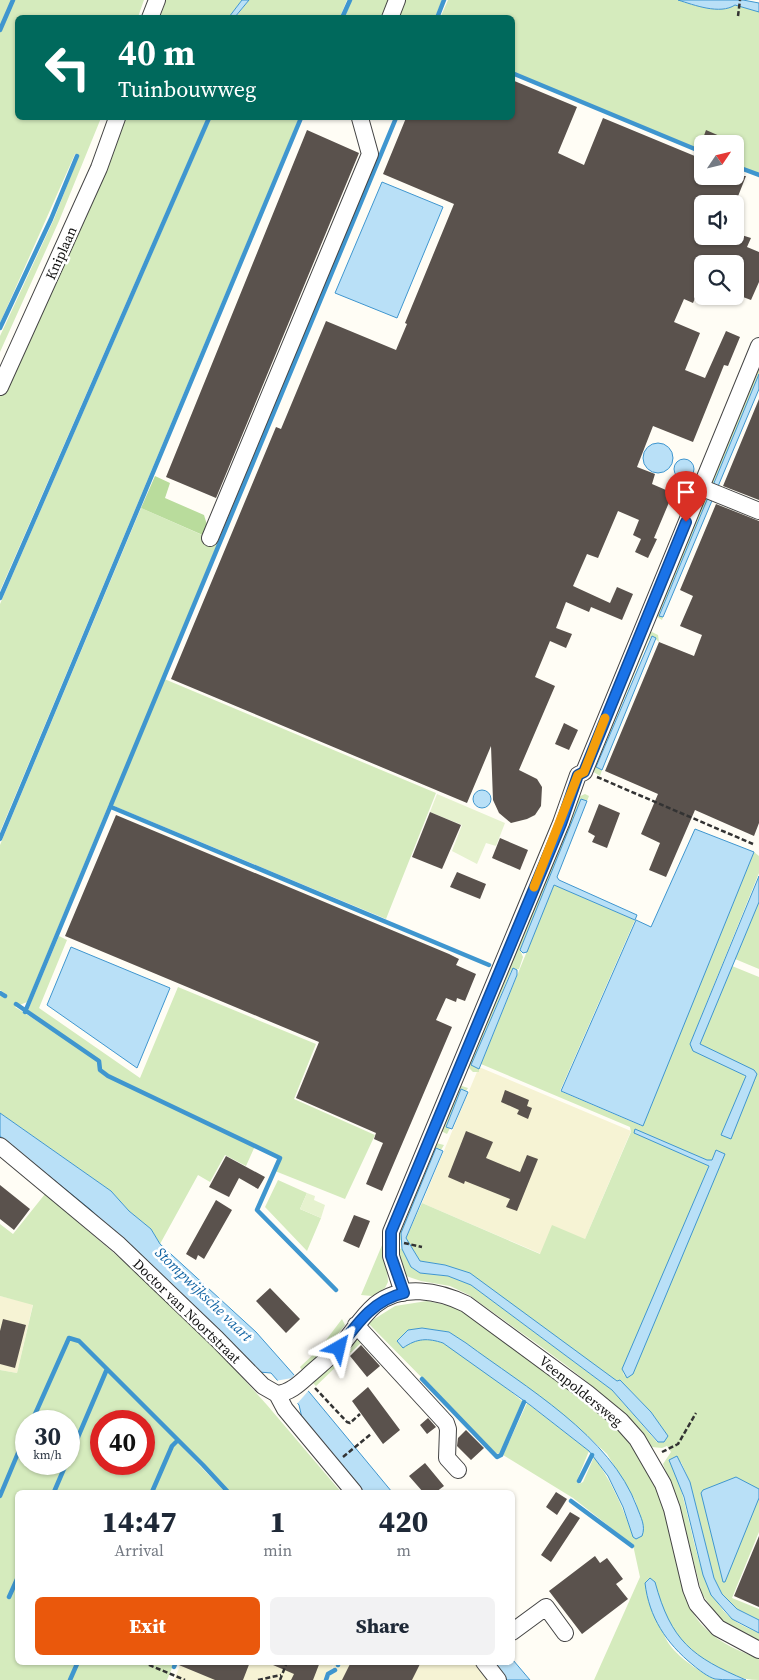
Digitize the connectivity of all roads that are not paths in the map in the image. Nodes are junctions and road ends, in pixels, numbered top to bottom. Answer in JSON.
{"nodes":[{"id":1,"x":156,"y":0,"type":"edge"},
{"id":2,"x":397,"y":0,"type":"edge"},
{"id":3,"x":151,"y":15,"type":"edge"},
{"id":4,"x":391,"y":15,"type":"edge"},
{"id":5,"x":117,"y":120,"type":"edge"},
{"id":6,"x":361,"y":120,"type":"edge"},
{"id":7,"x":759,"y":346,"type":"edge"},
{"id":8,"x":0,"y":387,"type":"edge"},
{"id":9,"x":710,"y":490,"type":"junction"},
{"id":10,"x":759,"y":511,"type":"edge"},
{"id":11,"x":210,"y":538,"type":"dead end"},
{"id":12,"x":0,"y":1146,"type":"edge"},
{"id":13,"x":404,"y":1293,"type":"junction"},
{"id":14,"x":356,"y":1326,"type":"junction"},
{"id":15,"x":281,"y":1393,"type":"junction"},
{"id":16,"x":458,"y":1470,"type":"dead end"},
{"id":17,"x":352,"y":1490,"type":"edge"},
{"id":18,"x":515,"y":1630,"type":"edge"},
{"id":19,"x":565,"y":1633,"type":"dead end"},
{"id":20,"x":759,"y":1650,"type":"edge"},
{"id":21,"x":486,"y":1665,"type":"edge"},
{"id":22,"x":498,"y":1680,"type":"edge"}],
"edges":[{"from":1,"to":3,"type":"street"},
{"from":2,"to":4,"type":"street"},
{"from":5,"to":8,"type":"street","name":"Kniplaan"},
{"from":6,"to":11,"type":"street"},
{"from":7,"to":9,"type":"street"},
{"from":9,"to":10,"type":"street"},
{"from":9,"to":13,"type":"street"},
{"from":12,"to":15,"type":"street","name":"Doctor van Noortstraat"},
{"from":13,"to":14,"type":"street","name":"Veenpoldersweg"},
{"from":13,"to":20,"type":"street","name":"Veenpoldersweg"},
{"from":14,"to":15,"type":"street","name":"Veenpoldersweg"},
{"from":14,"to":16,"type":"street"},
{"from":15,"to":17,"type":"street","name":"Doctor van Noortstraat"},
{"from":18,"to":19,"type":"street"},
{"from":21,"to":22,"type":"street"}]}
